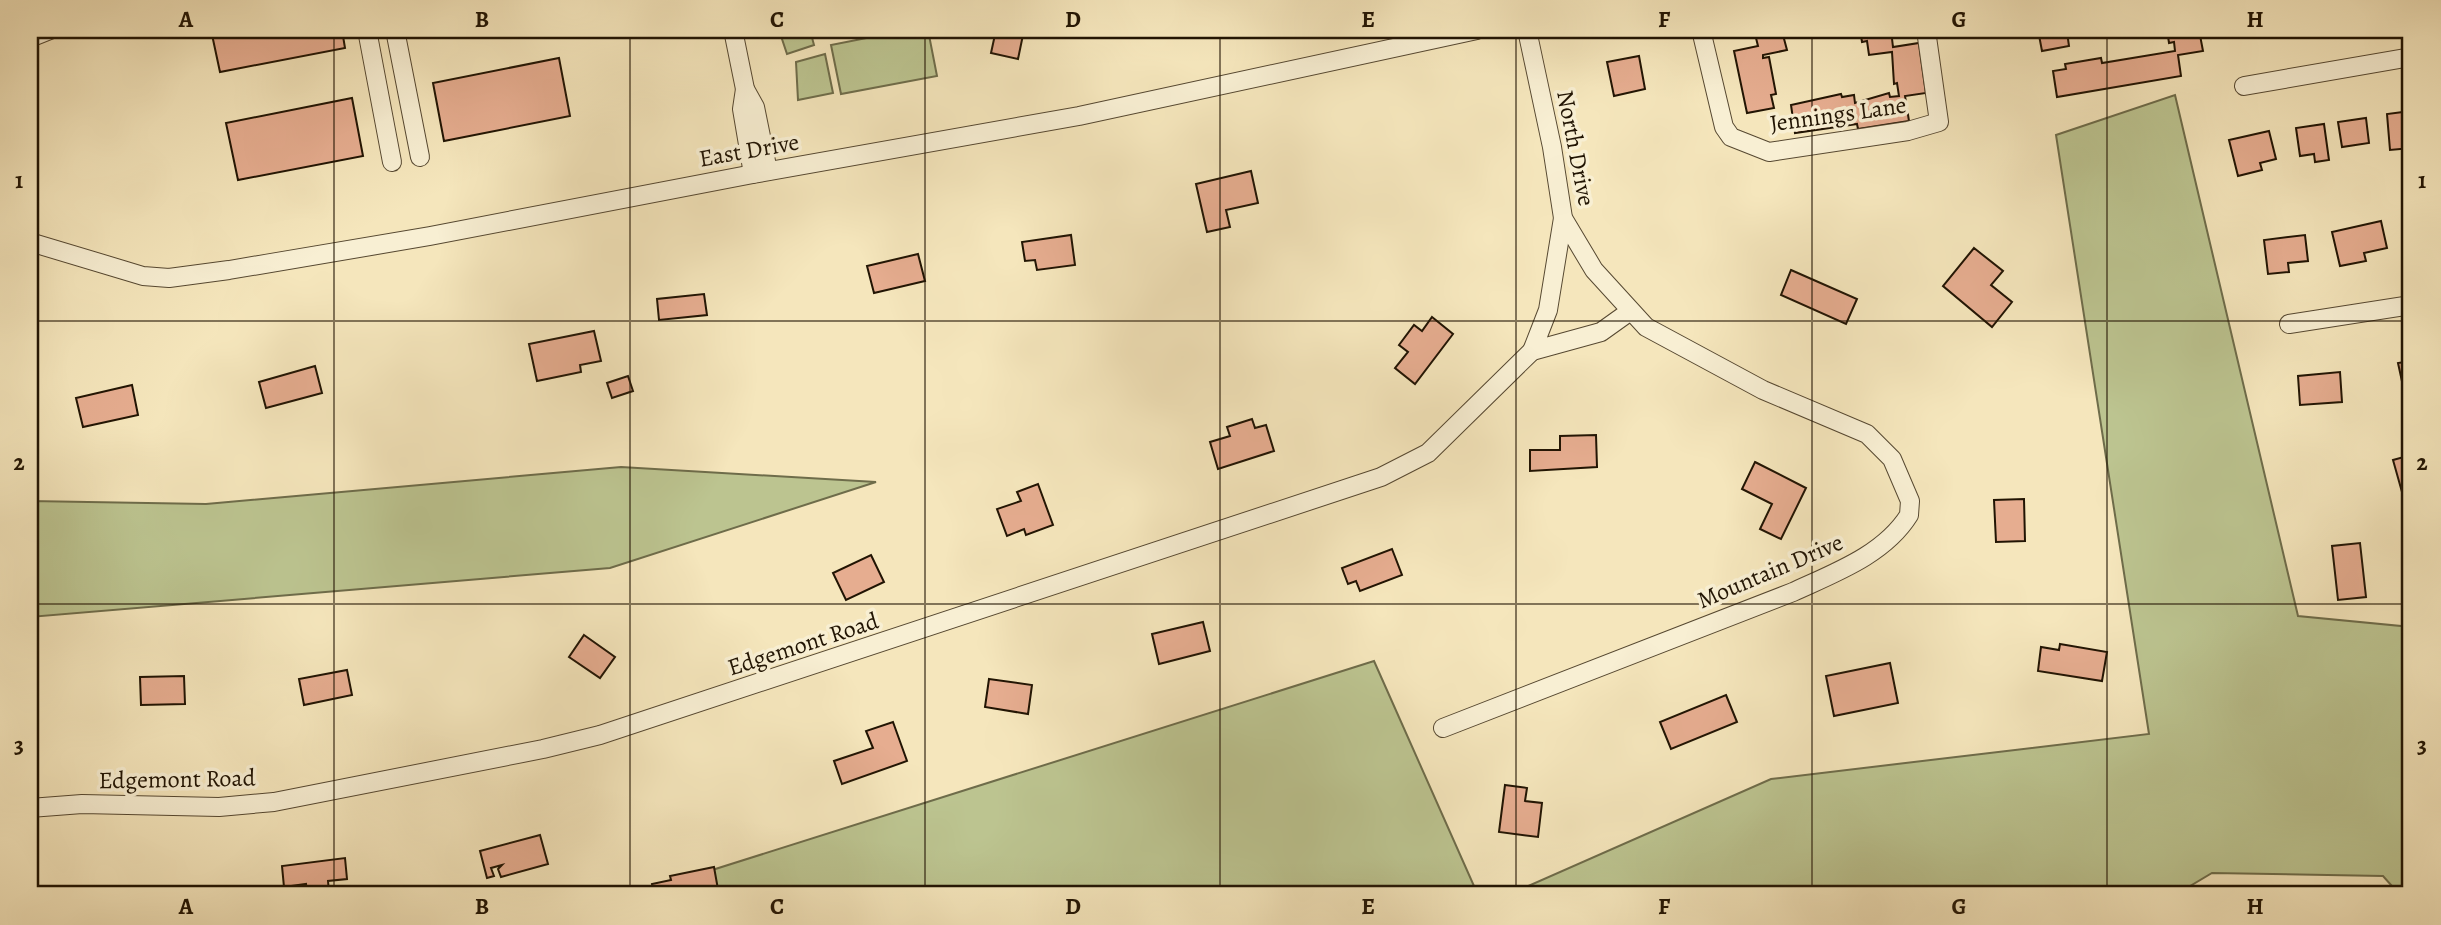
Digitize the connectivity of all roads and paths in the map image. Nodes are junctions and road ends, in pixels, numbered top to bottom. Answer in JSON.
{"nodes":[{"id":1,"x":50,"y":30,"type":"edge"},
{"id":2,"x":367,"y":30,"type":"edge"},
{"id":3,"x":396,"y":30,"type":"edge"},
{"id":4,"x":733,"y":30,"type":"edge"},
{"id":5,"x":1477,"y":30,"type":"edge"},
{"id":6,"x":1527,"y":30,"type":"edge"},
{"id":7,"x":1701,"y":30,"type":"edge"},
{"id":8,"x":1926,"y":30,"type":"edge"},
{"id":9,"x":30,"y":38,"type":"edge"},
{"id":10,"x":2411,"y":57,"type":"edge"},
{"id":11,"x":2244,"y":86,"type":"dead end"},
{"id":12,"x":421,"y":157,"type":"dead end"},
{"id":13,"x":393,"y":162,"type":"dead end"},
{"id":14,"x":761,"y":172,"type":"junction"},
{"id":15,"x":1563,"y":218,"type":"junction"},
{"id":16,"x":30,"y":242,"type":"edge"},
{"id":17,"x":1594,"y":270,"type":"joint"},
{"id":18,"x":2411,"y":305,"type":"edge"},
{"id":19,"x":1629,"y":312,"type":"junction"},
{"id":20,"x":2289,"y":324,"type":"dead end"},
{"id":21,"x":1532,"y":351,"type":"junction"},
{"id":22,"x":1443,"y":728,"type":"dead end"},
{"id":23,"x":30,"y":808,"type":"edge"}],
"edges":[{"from":1,"to":9,"type":"street"},
{"from":2,"to":13,"type":"street"},
{"from":3,"to":12,"type":"street"},
{"from":4,"to":14,"type":"street"},
{"from":5,"to":14,"type":"street","name":"East Drive"},
{"from":6,"to":15,"type":"street","name":"North Drive"},
{"from":7,"to":8,"type":"street","name":"Jennings Lane"},
{"from":10,"to":11,"type":"street"},
{"from":14,"to":16,"type":"street","name":"East Drive"},
{"from":15,"to":17,"type":"street","name":"North Drive"},
{"from":15,"to":21,"type":"street","name":"Edgemont Road"},
{"from":17,"to":19,"type":"street","name":"Mountain Drive"},
{"from":18,"to":20,"type":"street"},
{"from":19,"to":21,"type":"street","name":"Edgemont Road"},
{"from":19,"to":22,"type":"street","name":"Mountain Drive"},
{"from":21,"to":23,"type":"street","name":"Edgemont Road"}]}
